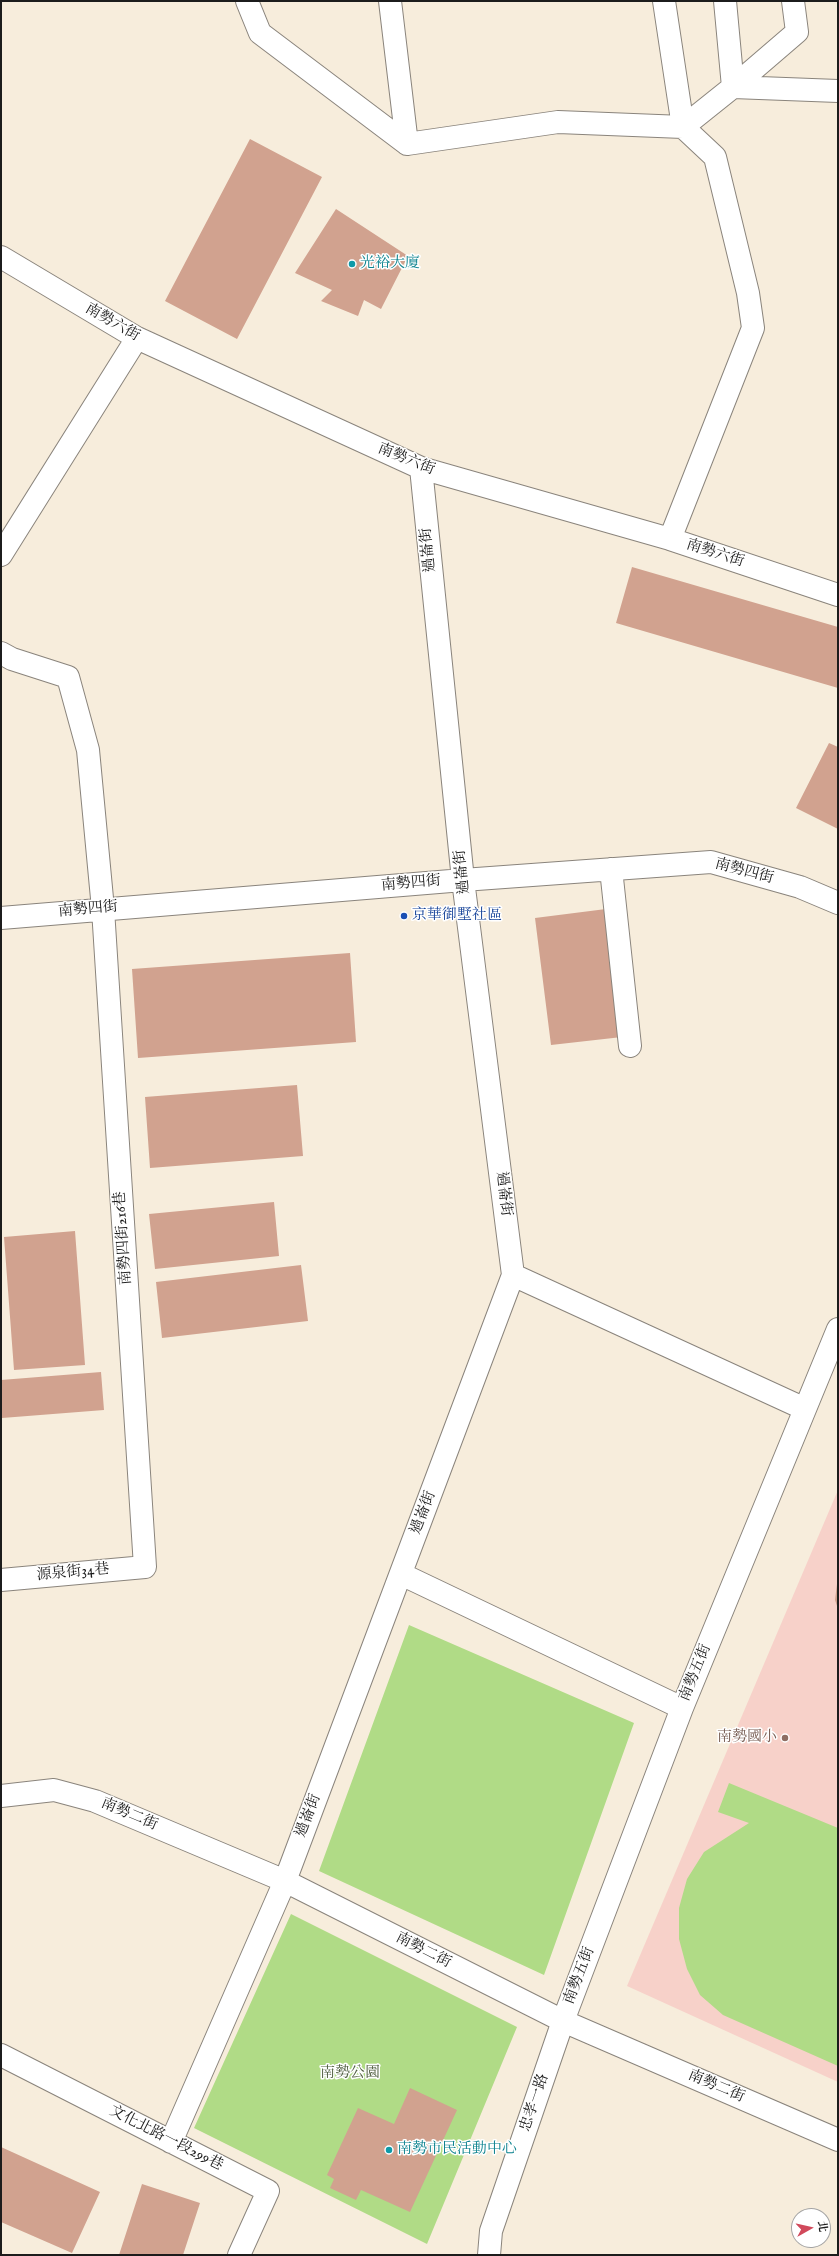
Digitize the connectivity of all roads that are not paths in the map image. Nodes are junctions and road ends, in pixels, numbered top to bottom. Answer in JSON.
{"nodes":[{"id":1,"x":247,"y":1,"type":"edge"},
{"id":2,"x":390,"y":1,"type":"edge"},
{"id":3,"x":664,"y":1,"type":"edge"},
{"id":4,"x":725,"y":1,"type":"edge"},
{"id":5,"x":793,"y":1,"type":"edge"},
{"id":6,"x":733,"y":87,"type":"junction"},
{"id":7,"x":838,"y":91,"type":"edge"},
{"id":8,"x":683,"y":127,"type":"junction"},
{"id":9,"x":407,"y":144,"type":"junction"},
{"id":10,"x":1,"y":257,"type":"edge"},
{"id":11,"x":137,"y":338,"type":"junction"},
{"id":12,"x":421,"y":468,"type":"junction"},
{"id":13,"x":670,"y":539,"type":"junction"},
{"id":14,"x":1,"y":555,"type":"edge"},
{"id":15,"x":838,"y":595,"type":"edge"},
{"id":16,"x":1,"y":653,"type":"edge"},
{"id":17,"x":610,"y":869,"type":"junction"},
{"id":18,"x":463,"y":880,"type":"junction"},
{"id":19,"x":838,"y":903,"type":"edge"},
{"id":20,"x":103,"y":909,"type":"junction"},
{"id":21,"x":1,"y":918,"type":"edge"},
{"id":22,"x":630,"y":1046,"type":"dead end"},
{"id":23,"x":513,"y":1275,"type":"junction"},
{"id":24,"x":838,"y":1329,"type":"edge"},
{"id":25,"x":805,"y":1409,"type":"junction"},
{"id":26,"x":144,"y":1567,"type":"joint"},
{"id":27,"x":401,"y":1574,"type":"junction"},
{"id":28,"x":1,"y":1580,"type":"edge"},
{"id":29,"x":682,"y":1708,"type":"junction"},
{"id":30,"x":1,"y":1796,"type":"edge"},
{"id":31,"x":284,"y":1881,"type":"junction"},
{"id":32,"x":563,"y":2021,"type":"junction"},
{"id":33,"x":1,"y":2055,"type":"edge"},
{"id":34,"x":838,"y":2140,"type":"edge"},
{"id":35,"x":171,"y":2142,"type":"junction"},
{"id":36,"x":240,"y":2255,"type":"edge"},
{"id":37,"x":489,"y":2255,"type":"edge"}],
"edges":[{"from":1,"to":9,"type":"street"},
{"from":2,"to":9,"type":"street"},
{"from":3,"to":8,"type":"street"},
{"from":4,"to":6,"type":"street"},
{"from":5,"to":6,"type":"street"},
{"from":6,"to":7,"type":"street"},
{"from":6,"to":8,"type":"street"},
{"from":8,"to":9,"type":"street"},
{"from":8,"to":13,"type":"street"},
{"from":10,"to":11,"type":"street","name":"南勢六街"},
{"from":11,"to":12,"type":"street","name":"南勢六街"},
{"from":11,"to":14,"type":"street"},
{"from":12,"to":13,"type":"street","name":"南勢六街"},
{"from":12,"to":18,"type":"street","name":"過崙街"},
{"from":13,"to":15,"type":"street","name":"南勢六街"},
{"from":16,"to":20,"type":"street","name":"南勢四街216巷"},
{"from":17,"to":18,"type":"street","name":"南勢四街"},
{"from":17,"to":19,"type":"street","name":"南勢四街"},
{"from":17,"to":22,"type":"street"},
{"from":18,"to":20,"type":"street","name":"南勢四街"},
{"from":18,"to":23,"type":"street","name":"過崙街"},
{"from":20,"to":21,"type":"street","name":"南勢四街"},
{"from":20,"to":26,"type":"street","name":"南勢四街216巷"},
{"from":23,"to":25,"type":"street"},
{"from":23,"to":27,"type":"street","name":"過崙街"},
{"from":24,"to":25,"type":"street","name":"南勢五街"},
{"from":25,"to":29,"type":"street","name":"南勢五街"},
{"from":26,"to":28,"type":"street","name":"源泉街34巷"},
{"from":27,"to":29,"type":"street"},
{"from":27,"to":31,"type":"street","name":"過崙街"},
{"from":29,"to":32,"type":"street","name":"南勢五街"},
{"from":30,"to":31,"type":"street","name":"南勢二街"},
{"from":31,"to":32,"type":"street","name":"南勢二街"},
{"from":31,"to":35,"type":"street","name":"過崙街"},
{"from":32,"to":34,"type":"street","name":"南勢二街"},
{"from":32,"to":37,"type":"street","name":"忠孝一路"},
{"from":33,"to":35,"type":"street","name":"文化北路一段299巷"},
{"from":35,"to":36,"type":"street","name":"文化北路一段299巷"}]}
